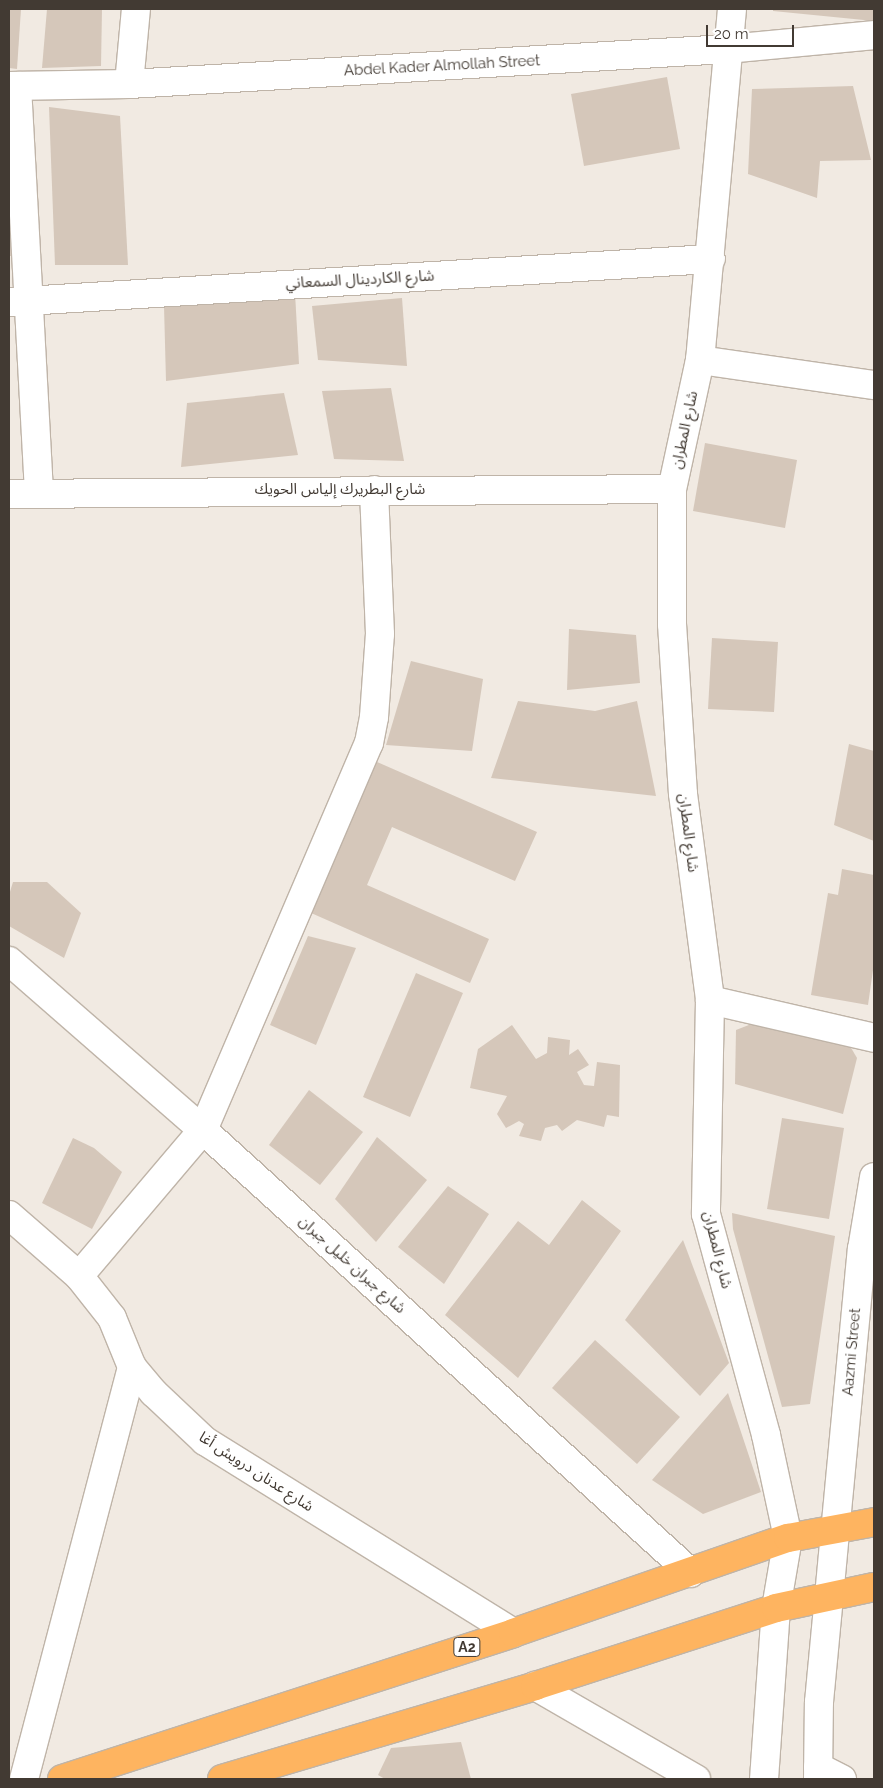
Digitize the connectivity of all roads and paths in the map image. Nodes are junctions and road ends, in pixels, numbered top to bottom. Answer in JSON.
{"nodes":[{"id":1,"x":136,"y":9,"type":"edge"},
{"id":2,"x":732,"y":9,"type":"edge"},
{"id":3,"x":874,"y":35,"type":"edge"},
{"id":4,"x":727,"y":49,"type":"junction"},
{"id":5,"x":129,"y":84,"type":"junction"},
{"id":6,"x":13,"y":86,"type":"edge"},
{"id":7,"x":711,"y":259,"type":"junction"},
{"id":8,"x":18,"y":301,"type":"edge"},
{"id":9,"x":700,"y":360,"type":"junction"},
{"id":10,"x":874,"y":384,"type":"edge"},
{"id":11,"x":672,"y":489,"type":"junction"},
{"id":12,"x":374,"y":490,"type":"junction"},
{"id":13,"x":39,"y":493,"type":"junction"},
{"id":14,"x":9,"y":494,"type":"edge"},
{"id":15,"x":9,"y":961,"type":"edge"},
{"id":16,"x":710,"y":1000,"type":"junction"},
{"id":17,"x":874,"y":1038,"type":"edge"},
{"id":18,"x":204,"y":1130,"type":"junction"},
{"id":19,"x":874,"y":1178,"type":"edge"},
{"id":20,"x":9,"y":1215,"type":"edge"},
{"id":21,"x":79,"y":1276,"type":"junction"},
{"id":22,"x":132,"y":1367,"type":"junction"},
{"id":23,"x":874,"y":1522,"type":"edge"},
{"id":24,"x":836,"y":1527,"type":"junction"},
{"id":25,"x":788,"y":1538,"type":"junction"},
{"id":26,"x":691,"y":1573,"type":"junction"},
{"id":27,"x":874,"y":1588,"type":"edge"},
{"id":28,"x":831,"y":1595,"type":"junction"},
{"id":29,"x":776,"y":1608,"type":"junction"},
{"id":30,"x":513,"y":1632,"type":"junction"},
{"id":31,"x":535,"y":1686,"type":"junction"},
{"id":32,"x":818,"y":1773,"type":"edge"},
{"id":33,"x":24,"y":1779,"type":"edge"},
{"id":34,"x":62,"y":1779,"type":"edge"},
{"id":35,"x":225,"y":1779,"type":"edge"},
{"id":36,"x":696,"y":1779,"type":"edge"},
{"id":37,"x":764,"y":1779,"type":"edge"},
{"id":38,"x":842,"y":1779,"type":"edge"}],
"edges":[{"from":1,"to":5,"type":"street"},
{"from":2,"to":4,"type":"street","name":"شارع المطران"},
{"from":3,"to":4,"type":"street","name":"Abdel Kader Almollah Street"},
{"from":4,"to":5,"type":"street","name":"Abdel Kader Almollah Street"},
{"from":4,"to":7,"type":"street","name":"شارع المطران"},
{"from":5,"to":6,"type":"street","name":"Abdel Kader Almollah Street"},
{"from":6,"to":8,"type":"street"},
{"from":7,"to":8,"type":"street","name":"شارع الكاردينال السمعاني"},
{"from":7,"to":9,"type":"street","name":"شارع المطران"},
{"from":8,"to":13,"type":"street"},
{"from":9,"to":10,"type":"street"},
{"from":9,"to":11,"type":"street","name":"شارع المطران"},
{"from":11,"to":12,"type":"street","name":"شارع البطريرك إلياس الحويك"},
{"from":11,"to":16,"type":"street","name":"شارع المطران"},
{"from":12,"to":13,"type":"street","name":"شارع البطريرك إلياس الحويك"},
{"from":12,"to":18,"type":"street"},
{"from":13,"to":14,"type":"street","name":"شارع البطريرك إلياس الحويك"},
{"from":15,"to":18,"type":"street","name":"شارع جبران خليل جبران"},
{"from":16,"to":17,"type":"street"},
{"from":16,"to":25,"type":"street","name":"شارع المطران"},
{"from":18,"to":21,"type":"street"},
{"from":18,"to":26,"type":"street","name":"شارع جبران خليل جبران"},
{"from":19,"to":24,"type":"street","name":"Aazmi Street"},
{"from":20,"to":21,"type":"street","name":"شارع عدنان درويش أغا"},
{"from":21,"to":22,"type":"street","name":"شارع عدنان درويش أغا"},
{"from":22,"to":30,"type":"street","name":"شارع عدنان درويش أغا"},
{"from":22,"to":33,"type":"street"},
{"from":23,"to":24,"type":"highway","number":"A2"},
{"from":24,"to":25,"type":"highway","number":"A2"},
{"from":24,"to":28,"type":"street","name":"Aazmi Street"},
{"from":25,"to":26,"type":"highway","number":"A2"},
{"from":25,"to":29,"type":"street","name":"شارع المطران"},
{"from":26,"to":30,"type":"highway","number":"A2"},
{"from":27,"to":28,"type":"highway"},
{"from":28,"to":29,"type":"highway"},
{"from":28,"to":32,"type":"street","name":"Aazmi Street"},
{"from":29,"to":31,"type":"highway"},
{"from":29,"to":37,"type":"street","name":"شارع المطران"},
{"from":30,"to":34,"type":"highway","number":"A2"},
{"from":31,"to":35,"type":"highway"},
{"from":31,"to":36,"type":"street"},
{"from":32,"to":38,"type":"street"}]}
